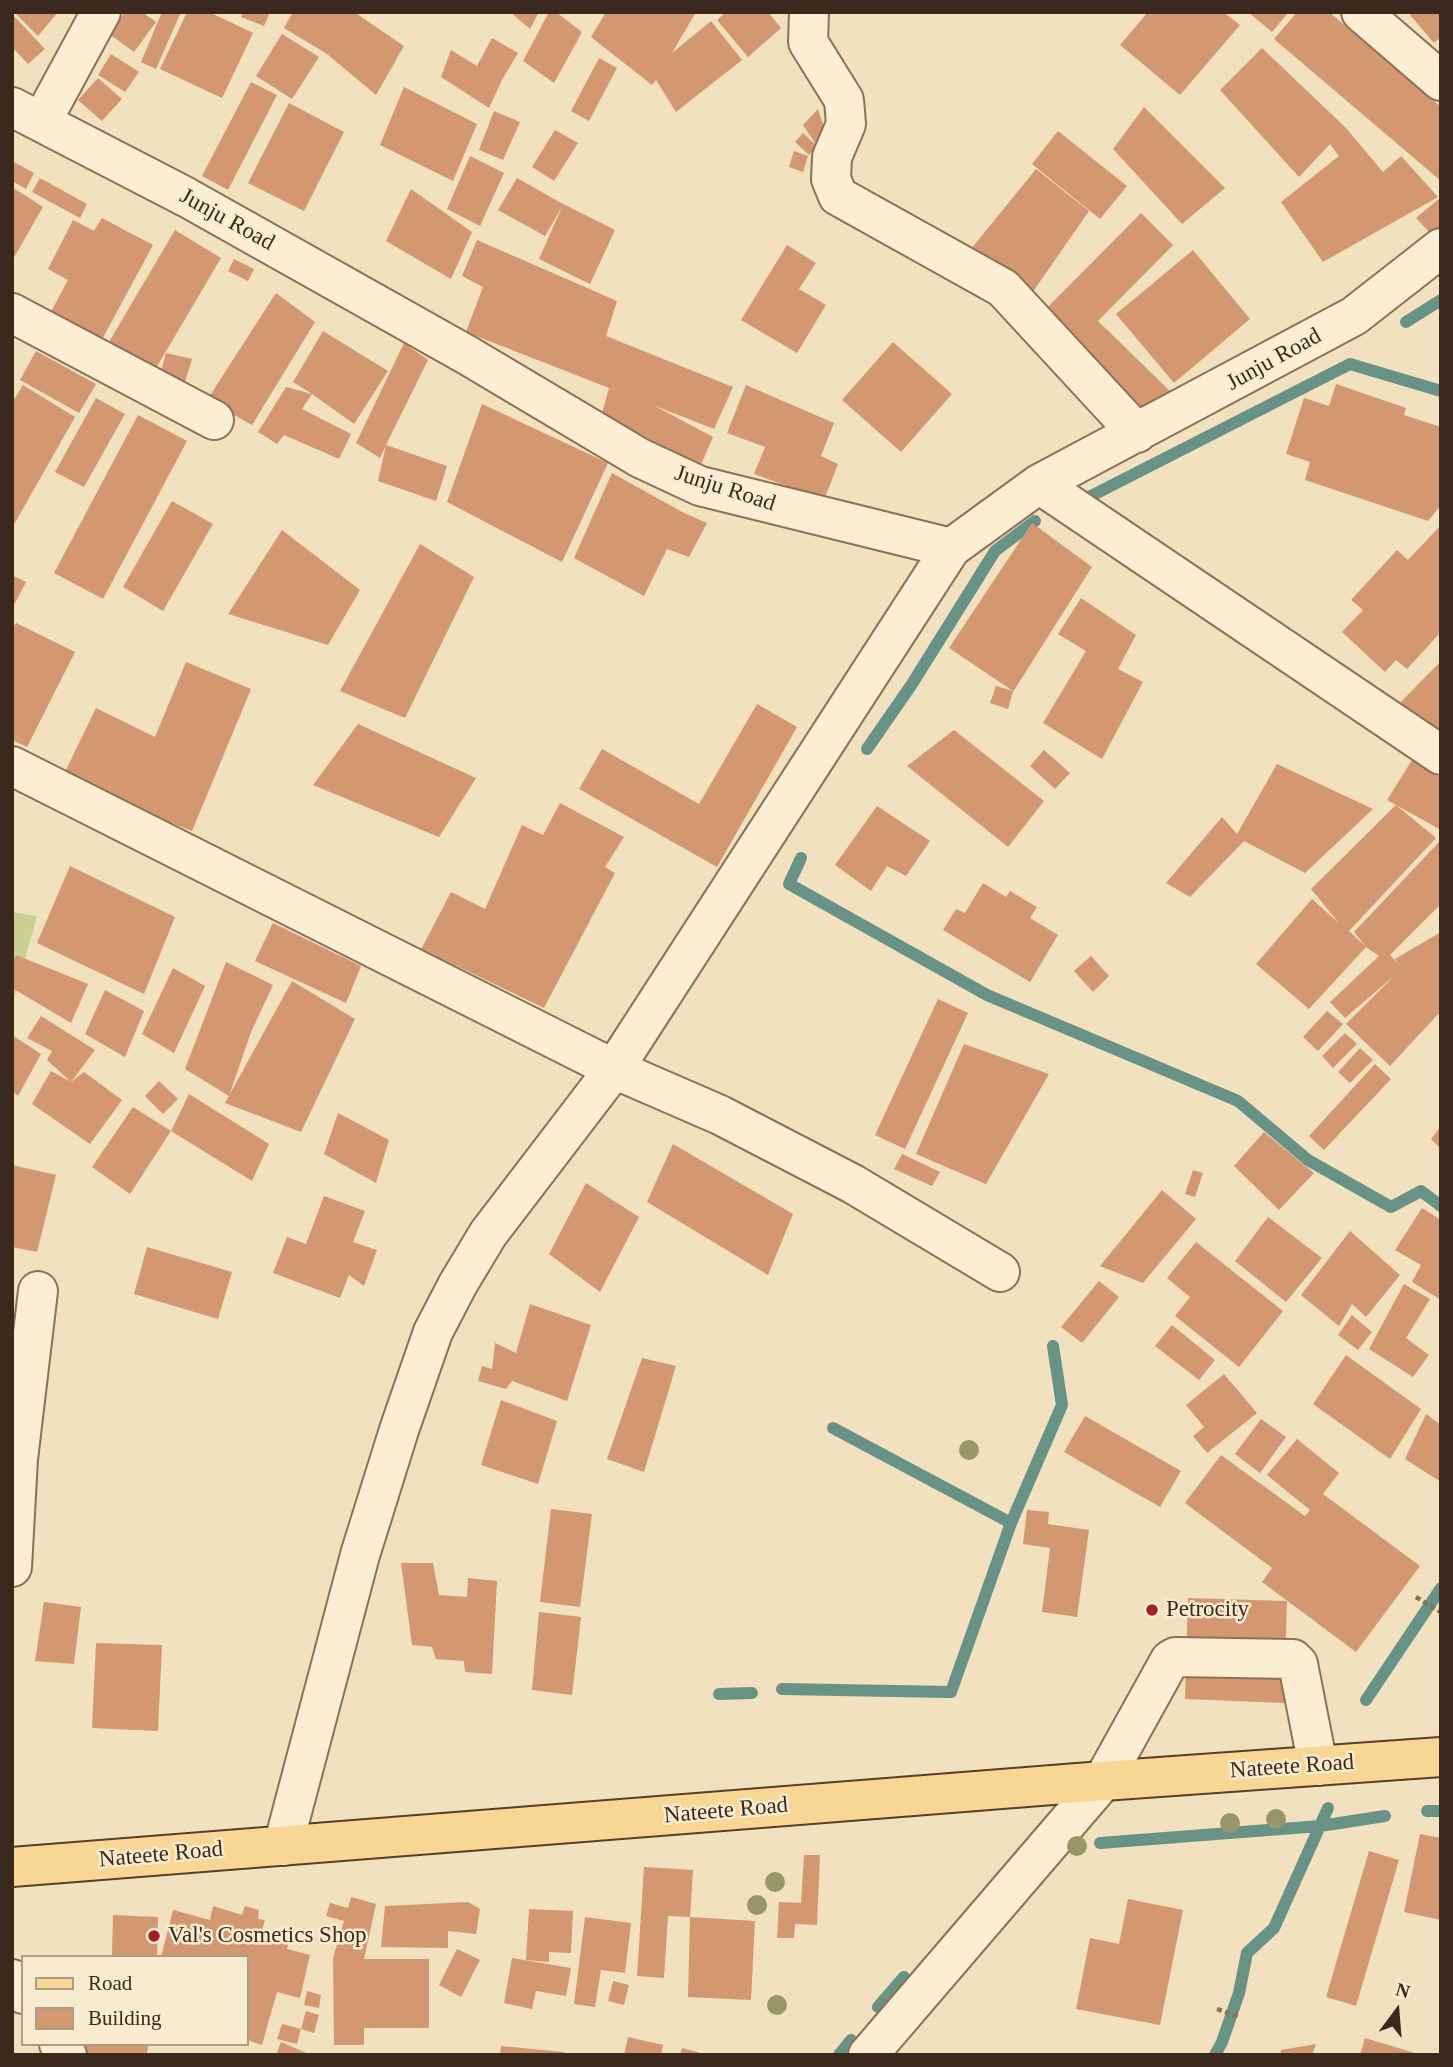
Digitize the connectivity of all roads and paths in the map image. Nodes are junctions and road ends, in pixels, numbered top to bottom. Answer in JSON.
{"nodes":[{"id":1,"x":101,"y":12,"type":"edge"},
{"id":2,"x":809,"y":12,"type":"edge"},
{"id":3,"x":1361,"y":12,"type":"edge"},
{"id":4,"x":1441,"y":81,"type":"edge"},
{"id":5,"x":27,"y":114,"type":"edge"},
{"id":6,"x":1441,"y":248,"type":"edge"},
{"id":7,"x":12,"y":313,"type":"edge"},
{"id":8,"x":214,"y":420,"type":"dead end"},
{"id":9,"x":1137,"y":433,"type":"junction"},
{"id":10,"x":1039,"y":484,"type":"junction"},
{"id":11,"x":951,"y":548,"type":"junction"},
{"id":12,"x":1441,"y":755,"type":"edge"},
{"id":13,"x":12,"y":766,"type":"edge"},
{"id":14,"x":614,"y":1069,"type":"junction"},
{"id":15,"x":1000,"y":1272,"type":"dead end"},
{"id":16,"x":38,"y":1291,"type":"dead end"},
{"id":17,"x":12,"y":1567,"type":"edge"},
{"id":18,"x":1416,"y":1597,"type":"dead end"},
{"id":19,"x":1441,"y":1612,"type":"edge"},
{"id":20,"x":1441,"y":1757,"type":"edge"},
{"id":21,"x":1318,"y":1766,"type":"junction"},
{"id":22,"x":1104,"y":1781,"type":"junction"},
{"id":23,"x":283,"y":1846,"type":"junction"},
{"id":24,"x":12,"y":1867,"type":"edge"},
{"id":25,"x":1217,"y":2009,"type":"dead end"},
{"id":26,"x":1240,"y":2017,"type":"dead end"},
{"id":27,"x":868,"y":2055,"type":"edge"}],
"edges":[{"from":1,"to":5,"type":"street"},
{"from":2,"to":9,"type":"street"},
{"from":3,"to":4,"type":"street"},
{"from":5,"to":11,"type":"street","name":"Junju Road"},
{"from":6,"to":9,"type":"street","name":"Junju Road"},
{"from":7,"to":8,"type":"street"},
{"from":9,"to":10,"type":"street","name":"Junju Road"},
{"from":10,"to":11,"type":"street","name":"Junju Road"},
{"from":10,"to":12,"type":"street"},
{"from":11,"to":14,"type":"street"},
{"from":13,"to":14,"type":"street"},
{"from":14,"to":15,"type":"street"},
{"from":14,"to":23,"type":"street"},
{"from":16,"to":17,"type":"street"},
{"from":18,"to":19,"type":"path"},
{"from":20,"to":21,"type":"main road","name":"Nateete Road"},
{"from":21,"to":22,"type":"main road","name":"Nateete Road"},
{"from":21,"to":22,"type":"street"},
{"from":22,"to":23,"type":"main road","name":"Nateete Road"},
{"from":22,"to":27,"type":"street"},
{"from":23,"to":24,"type":"main road","name":"Nateete Road"},
{"from":25,"to":26,"type":"path"}]}
